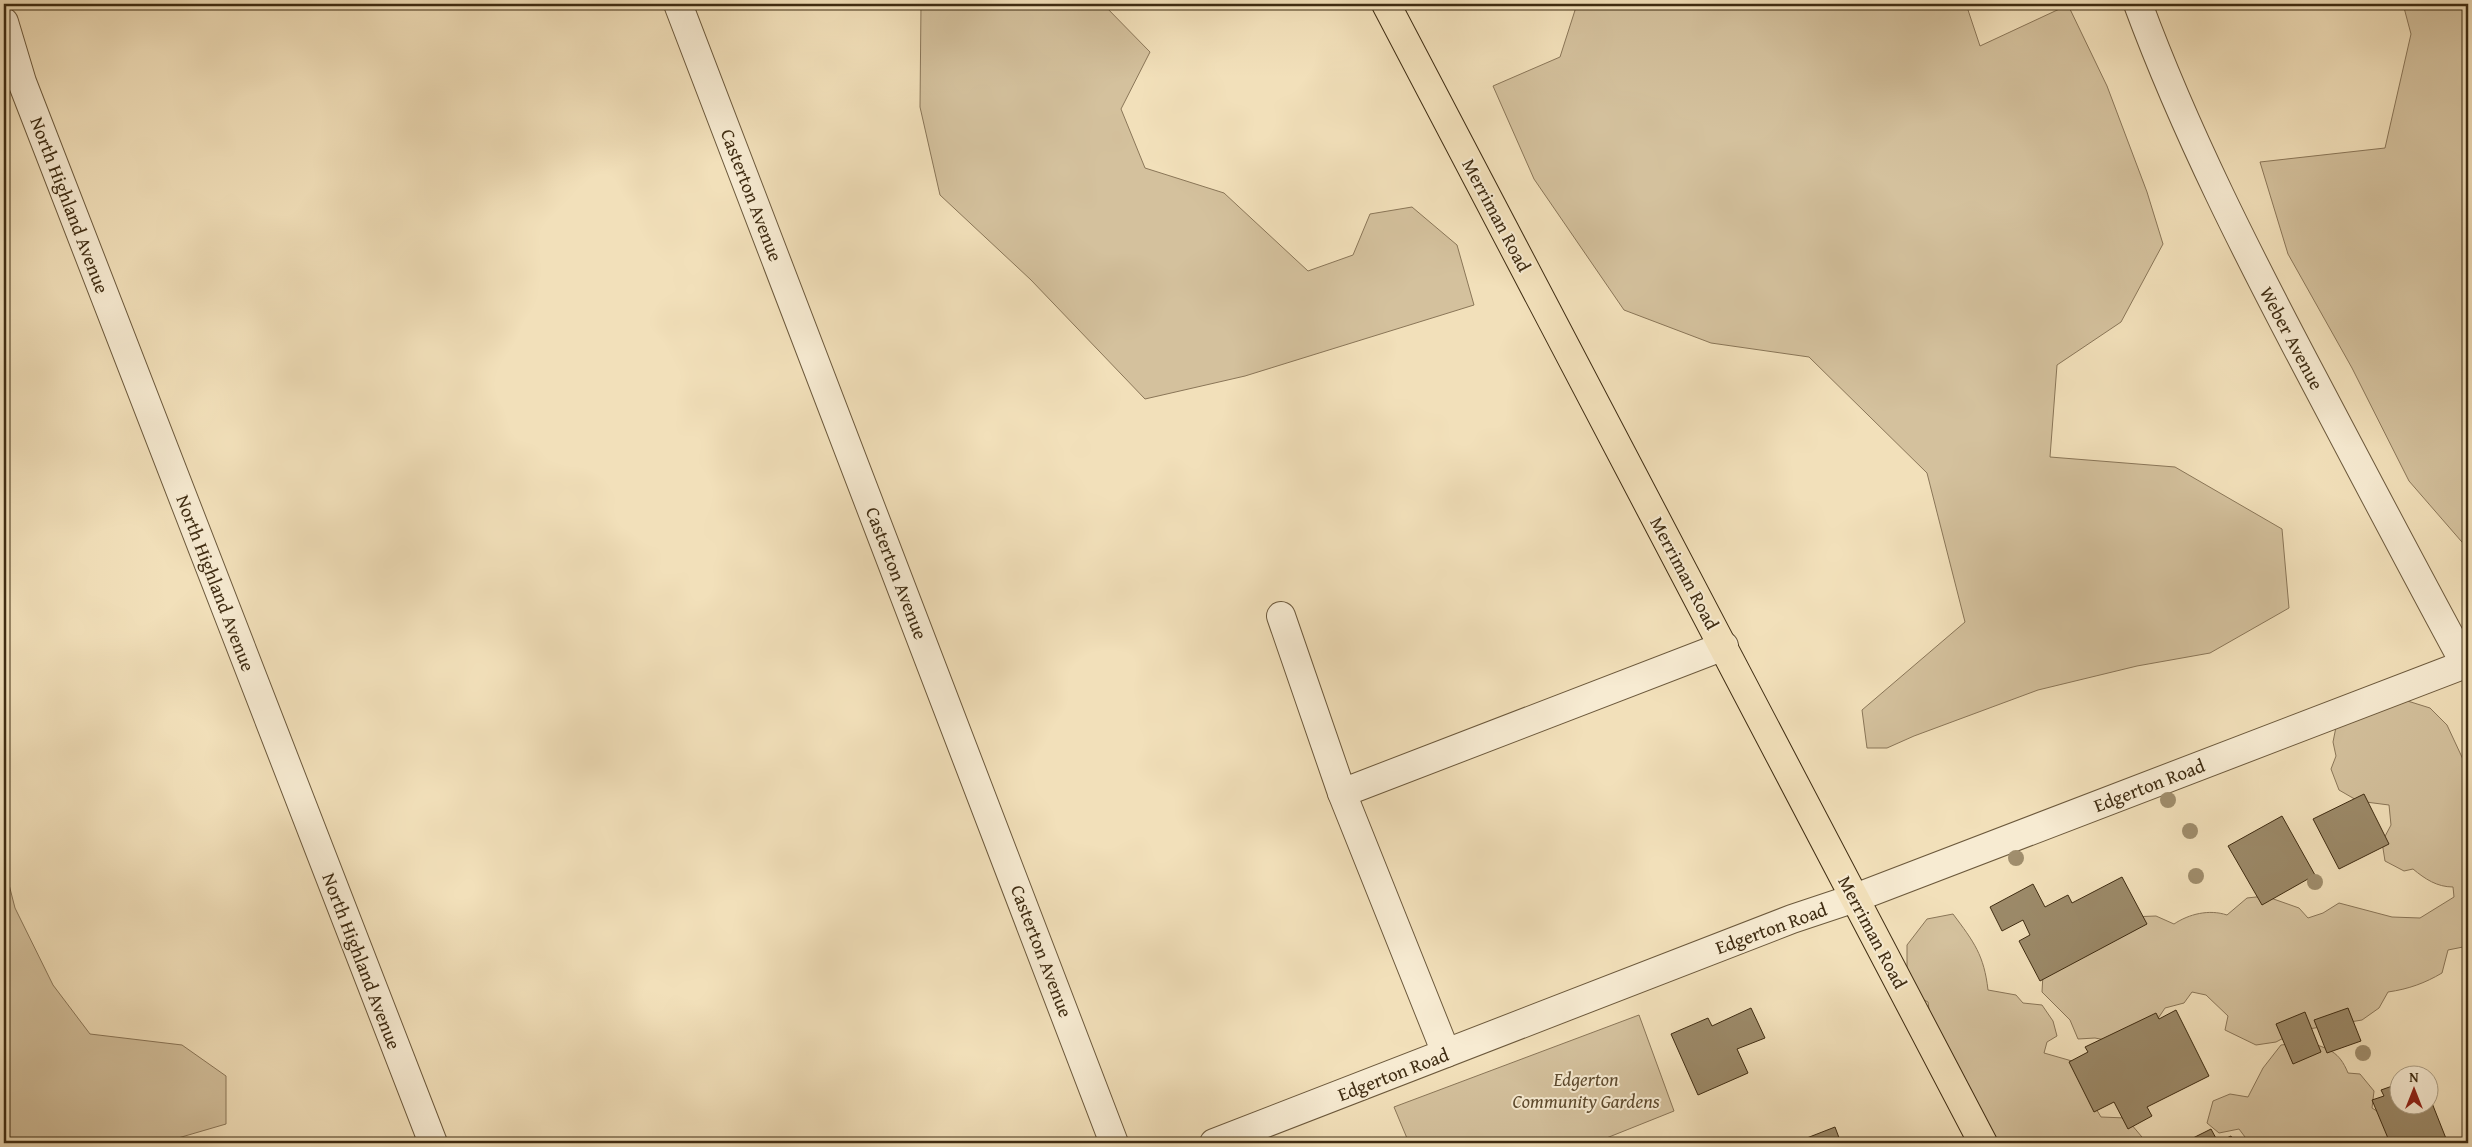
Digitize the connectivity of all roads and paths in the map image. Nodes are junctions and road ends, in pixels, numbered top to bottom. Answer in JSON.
{"nodes":[{"id":1,"x":678,"y":4,"type":"edge"},
{"id":2,"x":1386,"y":4,"type":"edge"},
{"id":3,"x":2138,"y":4,"type":"edge"},
{"id":4,"x":4,"y":22,"type":"edge"},
{"id":5,"x":1281,"y":616,"type":"dead end"},
{"id":6,"x":1724,"y":646,"type":"junction"},
{"id":7,"x":2467,"y":663,"type":"edge"},
{"id":8,"x":1342,"y":793,"type":"junction"},
{"id":9,"x":1855,"y":898,"type":"junction"},
{"id":10,"x":1446,"y":1053,"type":"junction"},
{"id":11,"x":1243,"y":1138,"type":"edge"},
{"id":12,"x":432,"y":1143,"type":"edge"},
{"id":13,"x":1114,"y":1143,"type":"edge"},
{"id":14,"x":1214,"y":1143,"type":"edge"},
{"id":15,"x":1983,"y":1143,"type":"edge"}],
"edges":[{"from":1,"to":13,"type":"street","name":"Casterton Avenue"},
{"from":2,"to":6,"type":"main road","name":"Merriman Road"},
{"from":3,"to":7,"type":"street","name":"Weber Avenue"},
{"from":4,"to":12,"type":"street","name":"North Highland Avenue"},
{"from":5,"to":8,"type":"street"},
{"from":6,"to":8,"type":"street"},
{"from":6,"to":9,"type":"main road","name":"Merriman Road"},
{"from":7,"to":9,"type":"street","name":"Edgerton Road"},
{"from":8,"to":10,"type":"street"},
{"from":9,"to":10,"type":"street","name":"Edgerton Road"},
{"from":9,"to":15,"type":"main road","name":"Merriman Road"},
{"from":10,"to":11,"type":"street","name":"Edgerton Road"},
{"from":11,"to":14,"type":"street","name":"Edgerton Road"}]}
